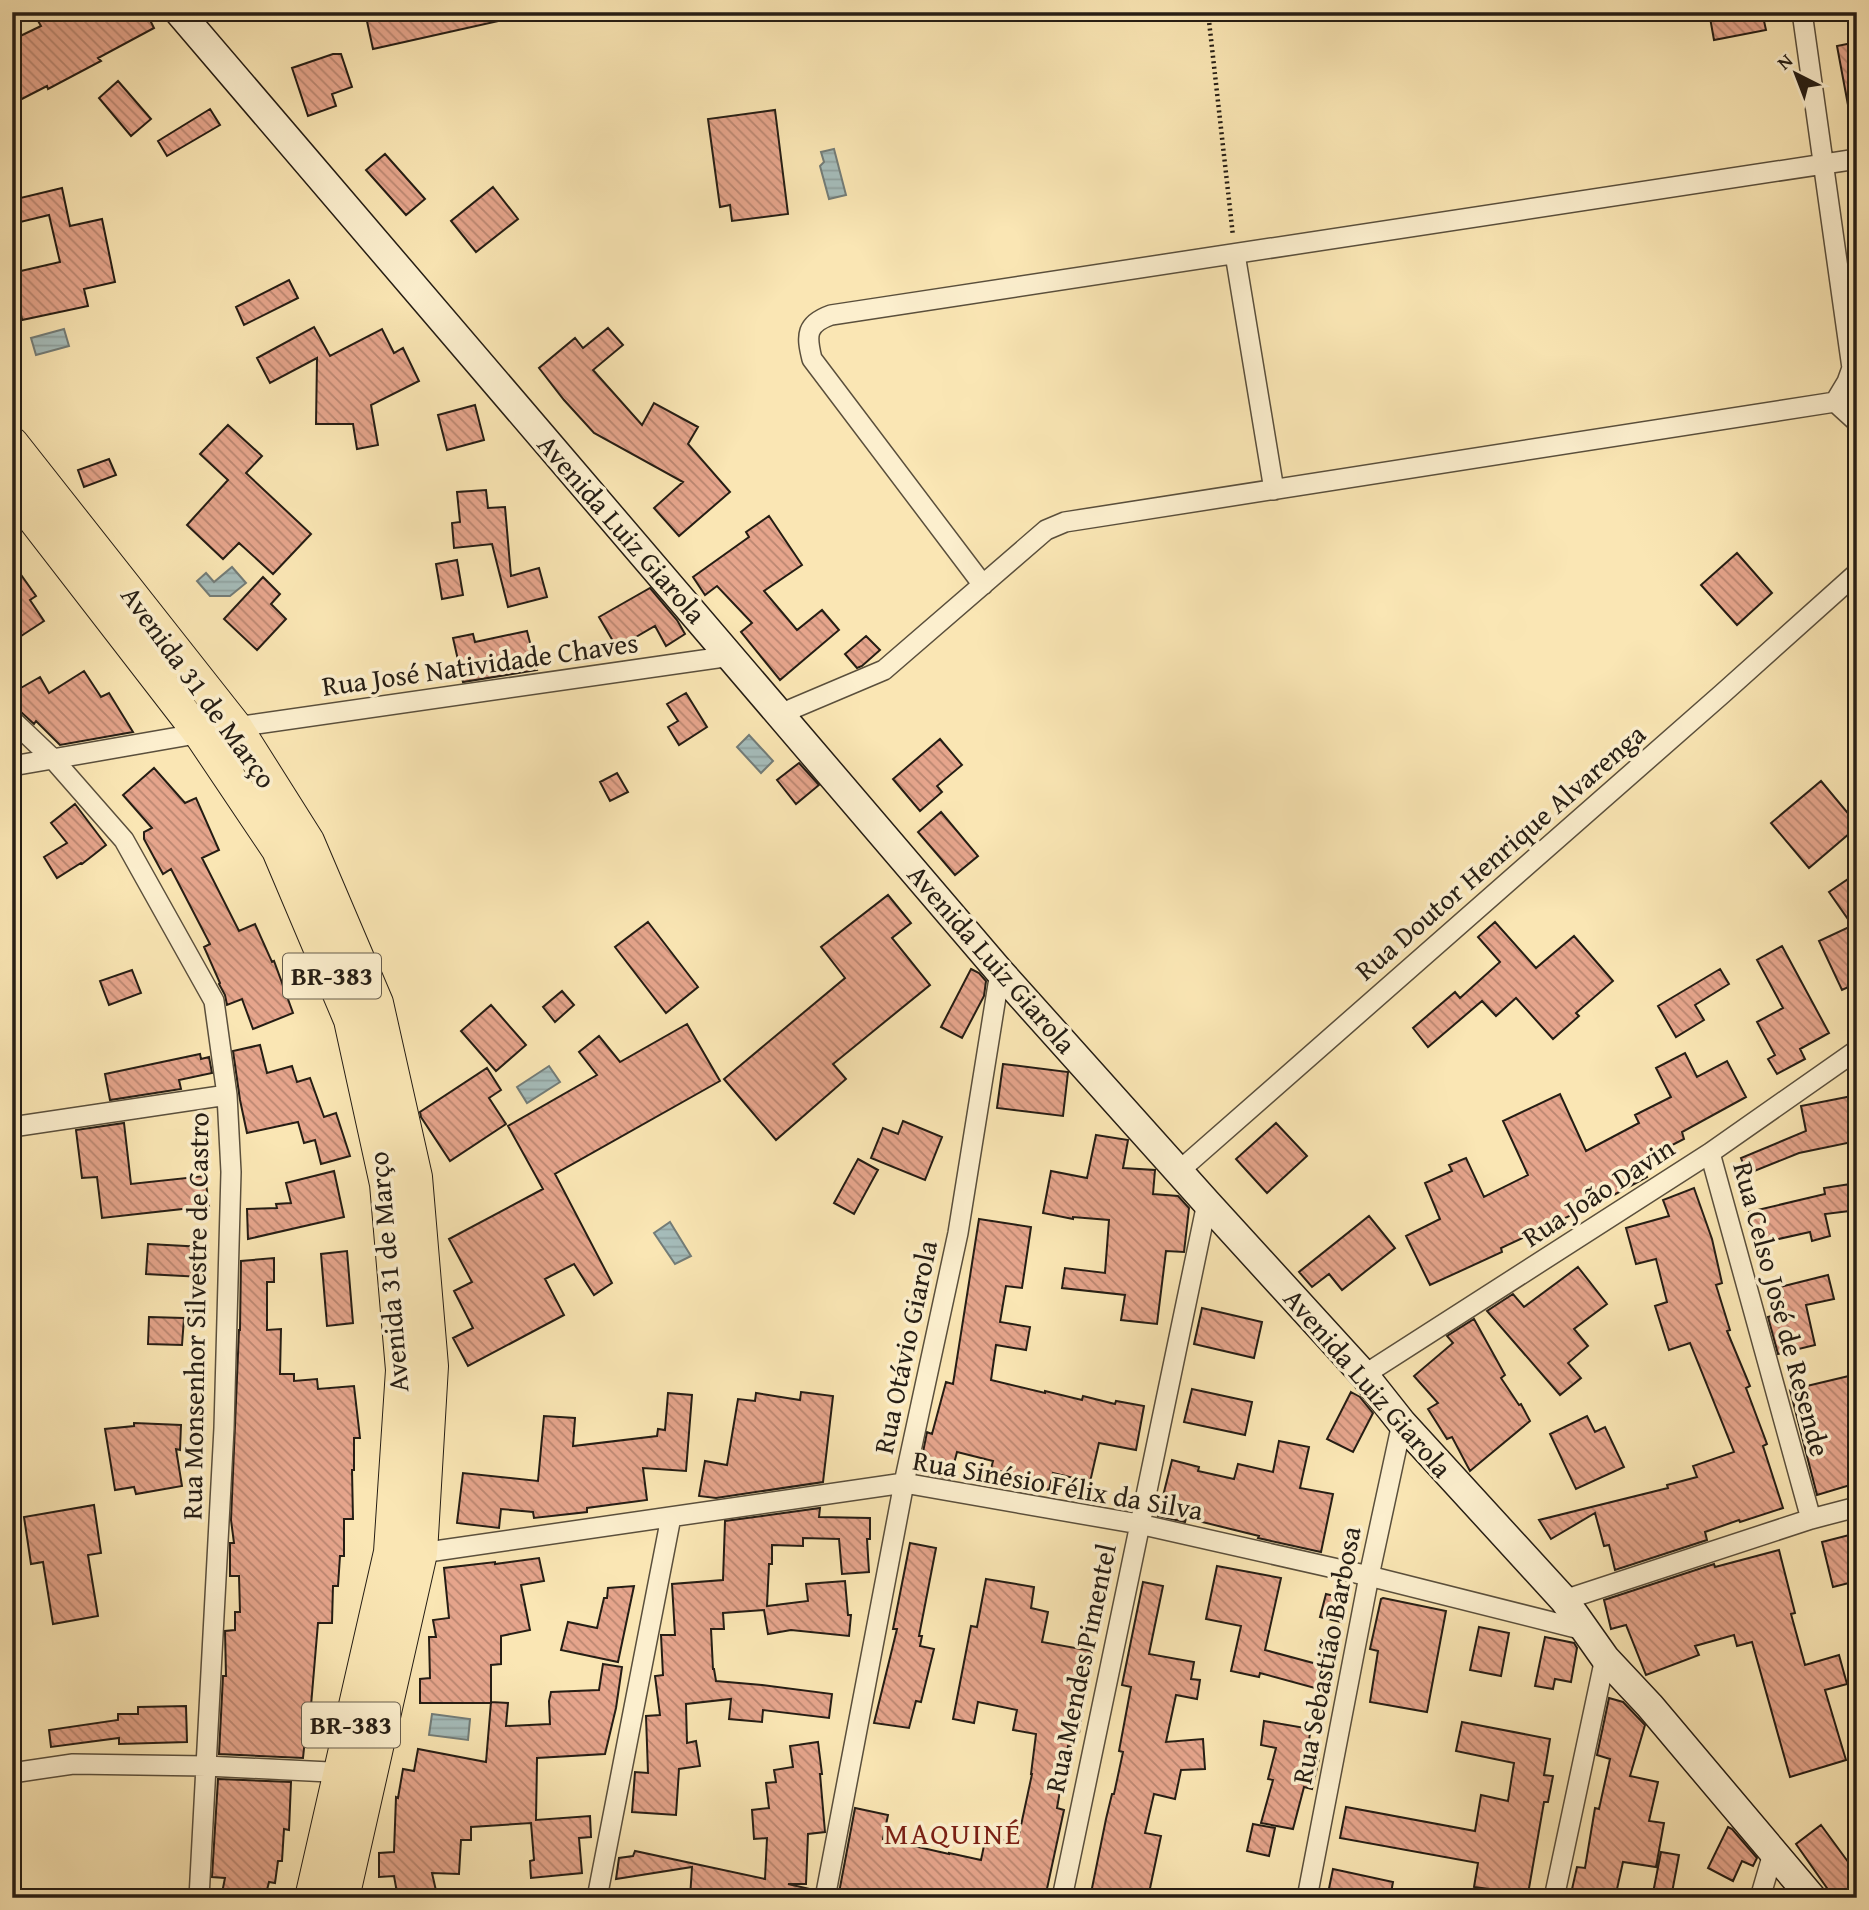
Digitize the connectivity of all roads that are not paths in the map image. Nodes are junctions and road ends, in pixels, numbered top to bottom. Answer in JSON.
{"nodes":[{"id":1,"x":179,"y":12,"type":"edge"},
{"id":2,"x":1802,"y":12,"type":"edge"},
{"id":3,"x":1857,"y":159,"type":"edge"},
{"id":4,"x":1824,"y":165,"type":"junction"},
{"id":5,"x":1235,"y":254,"type":"junction"},
{"id":6,"x":1835,"y":402,"type":"junction"},
{"id":7,"x":1857,"y":422,"type":"edge"},
{"id":8,"x":12,"y":443,"type":"edge"},
{"id":9,"x":1273,"y":490,"type":"junction"},
{"id":10,"x":12,"y":491,"type":"edge"},
{"id":11,"x":1857,"y":573,"type":"edge"},
{"id":12,"x":983,"y":585,"type":"junction"},
{"id":13,"x":731,"y":656,"type":"junction"},
{"id":14,"x":780,"y":714,"type":"junction"},
{"id":15,"x":12,"y":720,"type":"edge"},
{"id":16,"x":236,"y":727,"type":"junction"},
{"id":17,"x":200,"y":734,"type":"junction"},
{"id":18,"x":53,"y":759,"type":"junction"},
{"id":19,"x":12,"y":766,"type":"edge"},
{"id":20,"x":1000,"y":972,"type":"junction"},
{"id":21,"x":377,"y":1003,"type":"junction"},
{"id":22,"x":350,"y":1020,"type":"junction"},
{"id":23,"x":1857,"y":1050,"type":"edge"},
{"id":24,"x":227,"y":1096,"type":"junction"},
{"id":25,"x":12,"y":1126,"type":"edge"},
{"id":26,"x":1710,"y":1153,"type":"junction"},
{"id":27,"x":1180,"y":1171,"type":"junction"},
{"id":28,"x":1207,"y":1203,"type":"junction"},
{"id":29,"x":417,"y":1368,"type":"junction"},
{"id":30,"x":1364,"y":1376,"type":"junction"},
{"id":31,"x":1402,"y":1423,"type":"junction"},
{"id":32,"x":904,"y":1483,"type":"junction"},
{"id":33,"x":1857,"y":1507,"type":"edge"},
{"id":34,"x":671,"y":1517,"type":"junction"},
{"id":35,"x":1811,"y":1519,"type":"junction"},
{"id":36,"x":1139,"y":1524,"type":"junction"},
{"id":37,"x":390,"y":1552,"type":"junction"},
{"id":38,"x":421,"y":1553,"type":"junction"},
{"id":39,"x":1369,"y":1576,"type":"junction"},
{"id":40,"x":1564,"y":1600,"type":"junction"},
{"id":41,"x":1584,"y":1630,"type":"junction"},
{"id":42,"x":1605,"y":1658,"type":"junction"},
{"id":43,"x":206,"y":1766,"type":"junction"},
{"id":44,"x":340,"y":1772,"type":"junction"},
{"id":45,"x":12,"y":1773,"type":"edge"},
{"id":46,"x":371,"y":1776,"type":"junction"},
{"id":47,"x":1774,"y":1850,"type":"junction"},
{"id":48,"x":199,"y":1898,"type":"edge"},
{"id":49,"x":311,"y":1898,"type":"edge"},
{"id":50,"x":343,"y":1898,"type":"edge"},
{"id":51,"x":597,"y":1898,"type":"edge"},
{"id":52,"x":825,"y":1898,"type":"edge"},
{"id":53,"x":1062,"y":1898,"type":"edge"},
{"id":54,"x":1307,"y":1898,"type":"edge"},
{"id":55,"x":1554,"y":1898,"type":"edge"},
{"id":56,"x":1760,"y":1898,"type":"edge"},
{"id":57,"x":1812,"y":1898,"type":"edge"}],
"edges":[{"from":1,"to":13,"type":"street","name":"Avenida Luiz Giarola"},
{"from":2,"to":4,"type":"street"},
{"from":3,"to":4,"type":"street"},
{"from":4,"to":5,"type":"street"},
{"from":4,"to":6,"type":"street"},
{"from":5,"to":9,"type":"street"},
{"from":5,"to":12,"type":"street"},
{"from":6,"to":7,"type":"street"},
{"from":6,"to":9,"type":"street"},
{"from":8,"to":16,"type":"main road","name":"Avenida 31 de Março","number":"BR-383"},
{"from":9,"to":12,"type":"street"},
{"from":10,"to":17,"type":"main road","name":"Avenida 31 de Março","number":"BR-383"},
{"from":11,"to":27,"type":"street","name":"Rua Doutor Henrique Alvarenga"},
{"from":12,"to":14,"type":"street"},
{"from":13,"to":14,"type":"street","name":"Avenida Luiz Giarola"},
{"from":13,"to":16,"type":"street","name":"Rua José Natividade Chaves"},
{"from":14,"to":20,"type":"street","name":"Avenida Luiz Giarola"},
{"from":15,"to":18,"type":"street","name":"Rua Monsenhor Silvestre de Castro"},
{"from":16,"to":17,"type":"street","name":"Rua José Natividade Chaves"},
{"from":16,"to":21,"type":"main road","name":"Avenida 31 de Março","number":"BR-383"},
{"from":17,"to":18,"type":"street","name":"Rua José Natividade Chaves"},
{"from":17,"to":22,"type":"main road","name":"Avenida 31 de Março","number":"BR-383"},
{"from":18,"to":19,"type":"street","name":"Rua José Natividade Chaves"},
{"from":18,"to":24,"type":"street","name":"Rua Monsenhor Silvestre de Castro"},
{"from":20,"to":27,"type":"street","name":"Avenida Luiz Giarola"},
{"from":20,"to":32,"type":"street","name":"Rua Otávio Giarola"},
{"from":21,"to":22,"type":"main road"},
{"from":21,"to":29,"type":"main road","name":"Avenida 31 de Março","number":"BR-383"},
{"from":22,"to":29,"type":"main road","name":"Avenida 31 de Março","number":"BR-383"},
{"from":23,"to":26,"type":"street","name":"Rua João Davin"},
{"from":24,"to":25,"type":"street"},
{"from":24,"to":43,"type":"street","name":"Rua Monsenhor Silvestre de Castro"},
{"from":26,"to":30,"type":"street","name":"Rua João Davin"},
{"from":26,"to":35,"type":"street","name":"Rua Celso José de Resende"},
{"from":27,"to":28,"type":"street","name":"Avenida Luiz Giarola"},
{"from":28,"to":30,"type":"street","name":"Avenida Luiz Giarola"},
{"from":28,"to":36,"type":"street","name":"Rua Mendes Pimentel"},
{"from":29,"to":37,"type":"main road","name":"Avenida 31 de Março","number":"BR-383"},
{"from":29,"to":38,"type":"main road","name":"Avenida 31 de Março","number":"BR-383"},
{"from":30,"to":31,"type":"street","name":"Avenida Luiz Giarola"},
{"from":31,"to":39,"type":"street","name":"Rua Sebastião Barbosa"},
{"from":31,"to":40,"type":"street","name":"Avenida Luiz Giarola"},
{"from":32,"to":34,"type":"street","name":"Rua Sinésio Félix da Silva"},
{"from":32,"to":36,"type":"street","name":"Rua Sinésio Félix da Silva"},
{"from":32,"to":52,"type":"street","name":"Rua Otávio Giarola"},
{"from":33,"to":35,"type":"street"},
{"from":34,"to":38,"type":"street","name":"Rua Sinésio Félix da Silva"},
{"from":34,"to":51,"type":"street"},
{"from":35,"to":40,"type":"street"},
{"from":36,"to":39,"type":"street","name":"Rua Sinésio Félix da Silva"},
{"from":36,"to":53,"type":"street","name":"Rua Mendes Pimentel"},
{"from":37,"to":38,"type":"street","name":"Rua Sinésio Félix da Silva"},
{"from":37,"to":44,"type":"main road","name":"Avenida 31 de Março","number":"BR-383"},
{"from":38,"to":46,"type":"main road","name":"Avenida 31 de Março","number":"BR-383"},
{"from":39,"to":41,"type":"street","name":"Rua Sinésio Félix da Silva"},
{"from":39,"to":54,"type":"street","name":"Rua Sebastião Barbosa"},
{"from":40,"to":41,"type":"street","name":"Avenida Luiz Giarola"},
{"from":41,"to":42,"type":"street","name":"Avenida Luiz Giarola"},
{"from":42,"to":47,"type":"street","name":"Avenida Luiz Giarola"},
{"from":42,"to":55,"type":"street"},
{"from":43,"to":44,"type":"street"},
{"from":43,"to":45,"type":"street"},
{"from":43,"to":48,"type":"street","name":"Rua Monsenhor Silvestre de Castro"},
{"from":44,"to":46,"type":"street"},
{"from":44,"to":49,"type":"main road","name":"Avenida 31 de Março","number":"BR-383"},
{"from":46,"to":50,"type":"main road","name":"Avenida 31 de Março","number":"BR-383"},
{"from":47,"to":56,"type":"street"},
{"from":47,"to":57,"type":"street","name":"Avenida Luiz Giarola"}]}
